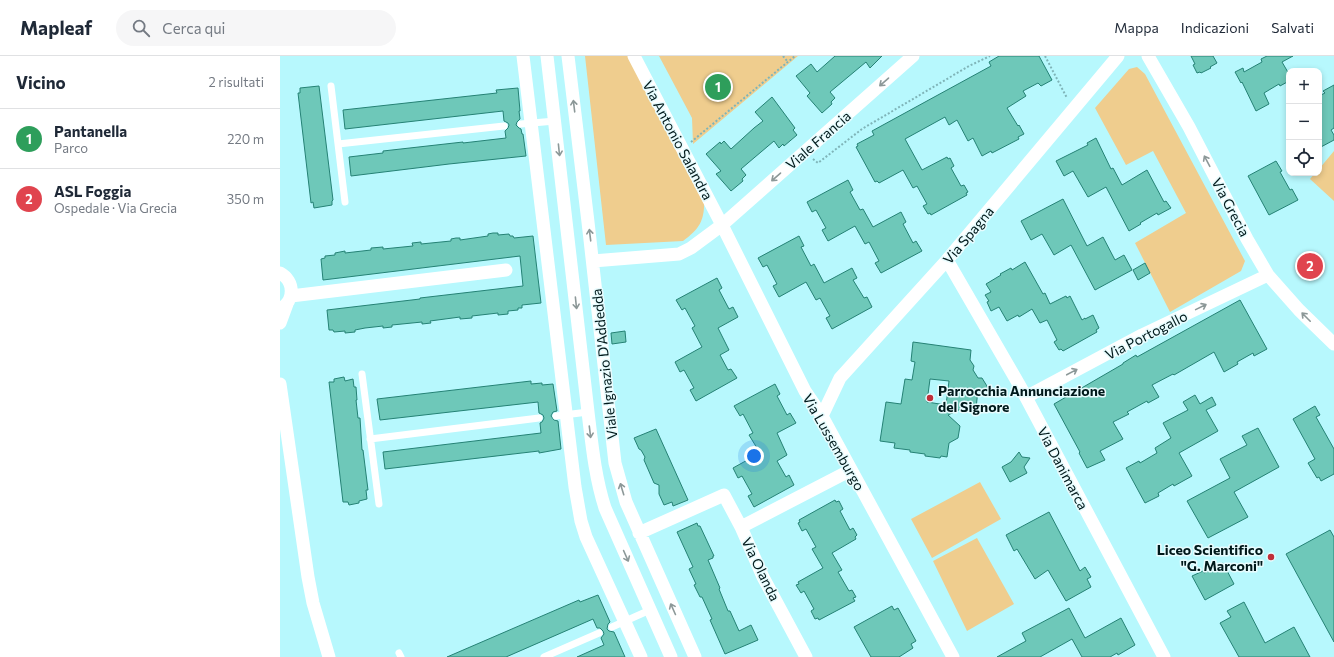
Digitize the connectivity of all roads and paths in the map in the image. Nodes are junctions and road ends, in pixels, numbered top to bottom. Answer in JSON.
{"nodes":[{"id":1,"x":523,"y":56,"type":"edge"},
{"id":2,"x":547,"y":56,"type":"edge"},
{"id":3,"x":568,"y":56,"type":"edge"},
{"id":4,"x":634,"y":56,"type":"edge"},
{"id":5,"x":782,"y":56,"type":"edge"},
{"id":6,"x":795,"y":56,"type":"edge"},
{"id":7,"x":913,"y":56,"type":"edge"},
{"id":8,"x":990,"y":56,"type":"edge"},
{"id":9,"x":1044,"y":56,"type":"edge"},
{"id":10,"x":1118,"y":56,"type":"edge"},
{"id":11,"x":1148,"y":56,"type":"edge"},
{"id":12,"x":788,"y":62,"type":"junction"},
{"id":13,"x":331,"y":86,"type":"dead end"},
{"id":14,"x":1073,"y":109,"type":"junction"},
{"id":15,"x":555,"y":121,"type":"junction"},
{"id":16,"x":526,"y":124,"type":"junction"},
{"id":17,"x":504,"y":126,"type":"dead end"},
{"id":18,"x":338,"y":144,"type":"junction"},
{"id":19,"x":683,"y":148,"type":"junction"},
{"id":20,"x":804,"y":152,"type":"junction"},
{"id":21,"x":345,"y":202,"type":"dead end"},
{"id":22,"x":722,"y":225,"type":"junction"},
{"id":23,"x":947,"y":260,"type":"junction"},
{"id":24,"x":593,"y":261,"type":"junction"},
{"id":25,"x":571,"y":264,"type":"junction"},
{"id":26,"x":506,"y":270,"type":"dead end"},
{"id":27,"x":281,"y":273,"type":"edge"},
{"id":28,"x":1268,"y":275,"type":"junction"},
{"id":29,"x":286,"y":303,"type":"edge"},
{"id":30,"x":280,"y":322,"type":"edge"},
{"id":31,"x":1334,"y":344,"type":"edge"},
{"id":32,"x":362,"y":374,"type":"dead end"},
{"id":33,"x":280,"y":384,"type":"edge"},
{"id":34,"x":1026,"y":397,"type":"junction"},
{"id":35,"x":588,"y":412,"type":"junction"},
{"id":36,"x":561,"y":416,"type":"junction"},
{"id":37,"x":822,"y":416,"type":"junction"},
{"id":38,"x":539,"y":418,"type":"dead end"},
{"id":39,"x":370,"y":439,"type":"junction"},
{"id":40,"x":285,"y":458,"type":"edge"},
{"id":41,"x":851,"y":470,"type":"junction"},
{"id":42,"x":379,"y":504,"type":"dead end"},
{"id":43,"x":741,"y":527,"type":"junction"},
{"id":44,"x":639,"y":533,"type":"junction"},
{"id":45,"x":650,"y":610,"type":"junction"},
{"id":46,"x":625,"y":622,"type":"junction"},
{"id":47,"x":680,"y":624,"type":"junction"},
{"id":48,"x":612,"y":627,"type":"dead end"},
{"id":49,"x":599,"y":633,"type":"dead end"},
{"id":50,"x":660,"y":633,"type":"junction"},
{"id":51,"x":330,"y":657,"type":"edge"},
{"id":52,"x":544,"y":657,"type":"edge"},
{"id":53,"x":641,"y":657,"type":"edge"},
{"id":54,"x":671,"y":657,"type":"edge"},
{"id":55,"x":694,"y":657,"type":"edge"},
{"id":56,"x":806,"y":657,"type":"edge"},
{"id":57,"x":953,"y":657,"type":"edge"},
{"id":58,"x":1164,"y":657,"type":"edge"}],
"edges":[{"from":1,"to":16,"type":"street"},
{"from":2,"to":15,"type":"street","name":"Viale Ignazio D'Addedda"},
{"from":24,"to":3,"type":"street","name":"Viale Ignazio D'Addedda","one_way":true},
{"from":4,"to":19,"type":"street","name":"Via Antonio Salandra"},
{"from":5,"to":12,"type":"path"},
{"from":6,"to":12,"type":"path"},
{"from":7,"to":20,"type":"street","name":"Viale Francia","one_way":true},
{"from":8,"to":20,"type":"path"},
{"from":9,"to":14,"type":"path"},
{"from":10,"to":14,"type":"street","name":"Via Spagna"},
{"from":28,"to":11,"type":"street","name":"Via Grecia","one_way":true},
{"from":12,"to":19,"type":"path"},
{"from":13,"to":18,"type":"lane"},
{"from":14,"to":23,"type":"street","name":"Via Spagna"},
{"from":15,"to":16,"type":"lane"},
{"from":15,"to":25,"type":"street","name":"Viale Ignazio D'Addedda","one_way":true},
{"from":16,"to":36,"type":"street"},
{"from":17,"to":18,"type":"lane"},
{"from":18,"to":21,"type":"lane"},
{"from":19,"to":22,"type":"street","name":"Via Antonio Salandra"},
{"from":20,"to":22,"type":"street","name":"Viale Francia","one_way":true},
{"from":22,"to":24,"type":"street","name":"Viale Francia"},
{"from":22,"to":37,"type":"street","name":"Via Lussemburgo"},
{"from":23,"to":34,"type":"street","name":"Via Danimarca"},
{"from":23,"to":37,"type":"street","name":"Via Spagna"},
{"from":24,"to":25,"type":"street"},
{"from":44,"to":24,"type":"street","name":"Viale Ignazio D'Addedda","one_way":true},
{"from":25,"to":35,"type":"street","name":"Viale Ignazio D'Addedda","one_way":true},
{"from":26,"to":29,"type":"street"},
{"from":27,"to":29,"type":"street"},
{"from":31,"to":28,"type":"street","name":"Via Grecia","one_way":true},
{"from":34,"to":28,"type":"street","name":"Via Portogallo","one_way":true},
{"from":29,"to":30,"type":"street"},
{"from":32,"to":39,"type":"lane"},
{"from":33,"to":40,"type":"street"},
{"from":34,"to":58,"type":"street","name":"Via Danimarca"},
{"from":35,"to":36,"type":"lane","name":"Viale Ignazio D'Addedda"},
{"from":35,"to":45,"type":"street","name":"Viale Ignazio D'Addedda","one_way":true},
{"from":36,"to":46,"type":"street"},
{"from":37,"to":41,"type":"street","name":"Via Lussemburgo"},
{"from":38,"to":39,"type":"lane"},
{"from":39,"to":42,"type":"lane"},
{"from":40,"to":51,"type":"street"},
{"from":41,"to":43,"type":"street","name":"Via Olanda"},
{"from":41,"to":57,"type":"street","name":"Via Lussemburgo"},
{"from":43,"to":44,"type":"street"},
{"from":43,"to":56,"type":"street","name":"Via Olanda"},
{"from":47,"to":44,"type":"street","name":"Viale Ignazio D'Addedda","one_way":true},
{"from":45,"to":46,"type":"lane"},
{"from":45,"to":50,"type":"street","name":"Viale Ignazio D'Addedda"},
{"from":46,"to":48,"type":"lane"},
{"from":46,"to":53,"type":"street"},
{"from":47,"to":50,"type":"street"},
{"from":47,"to":55,"type":"street","name":"Viale Ignazio D'Addedda"},
{"from":49,"to":52,"type":"lane"},
{"from":50,"to":54,"type":"street","name":"Viale Ignazio D'Addedda"}]}
